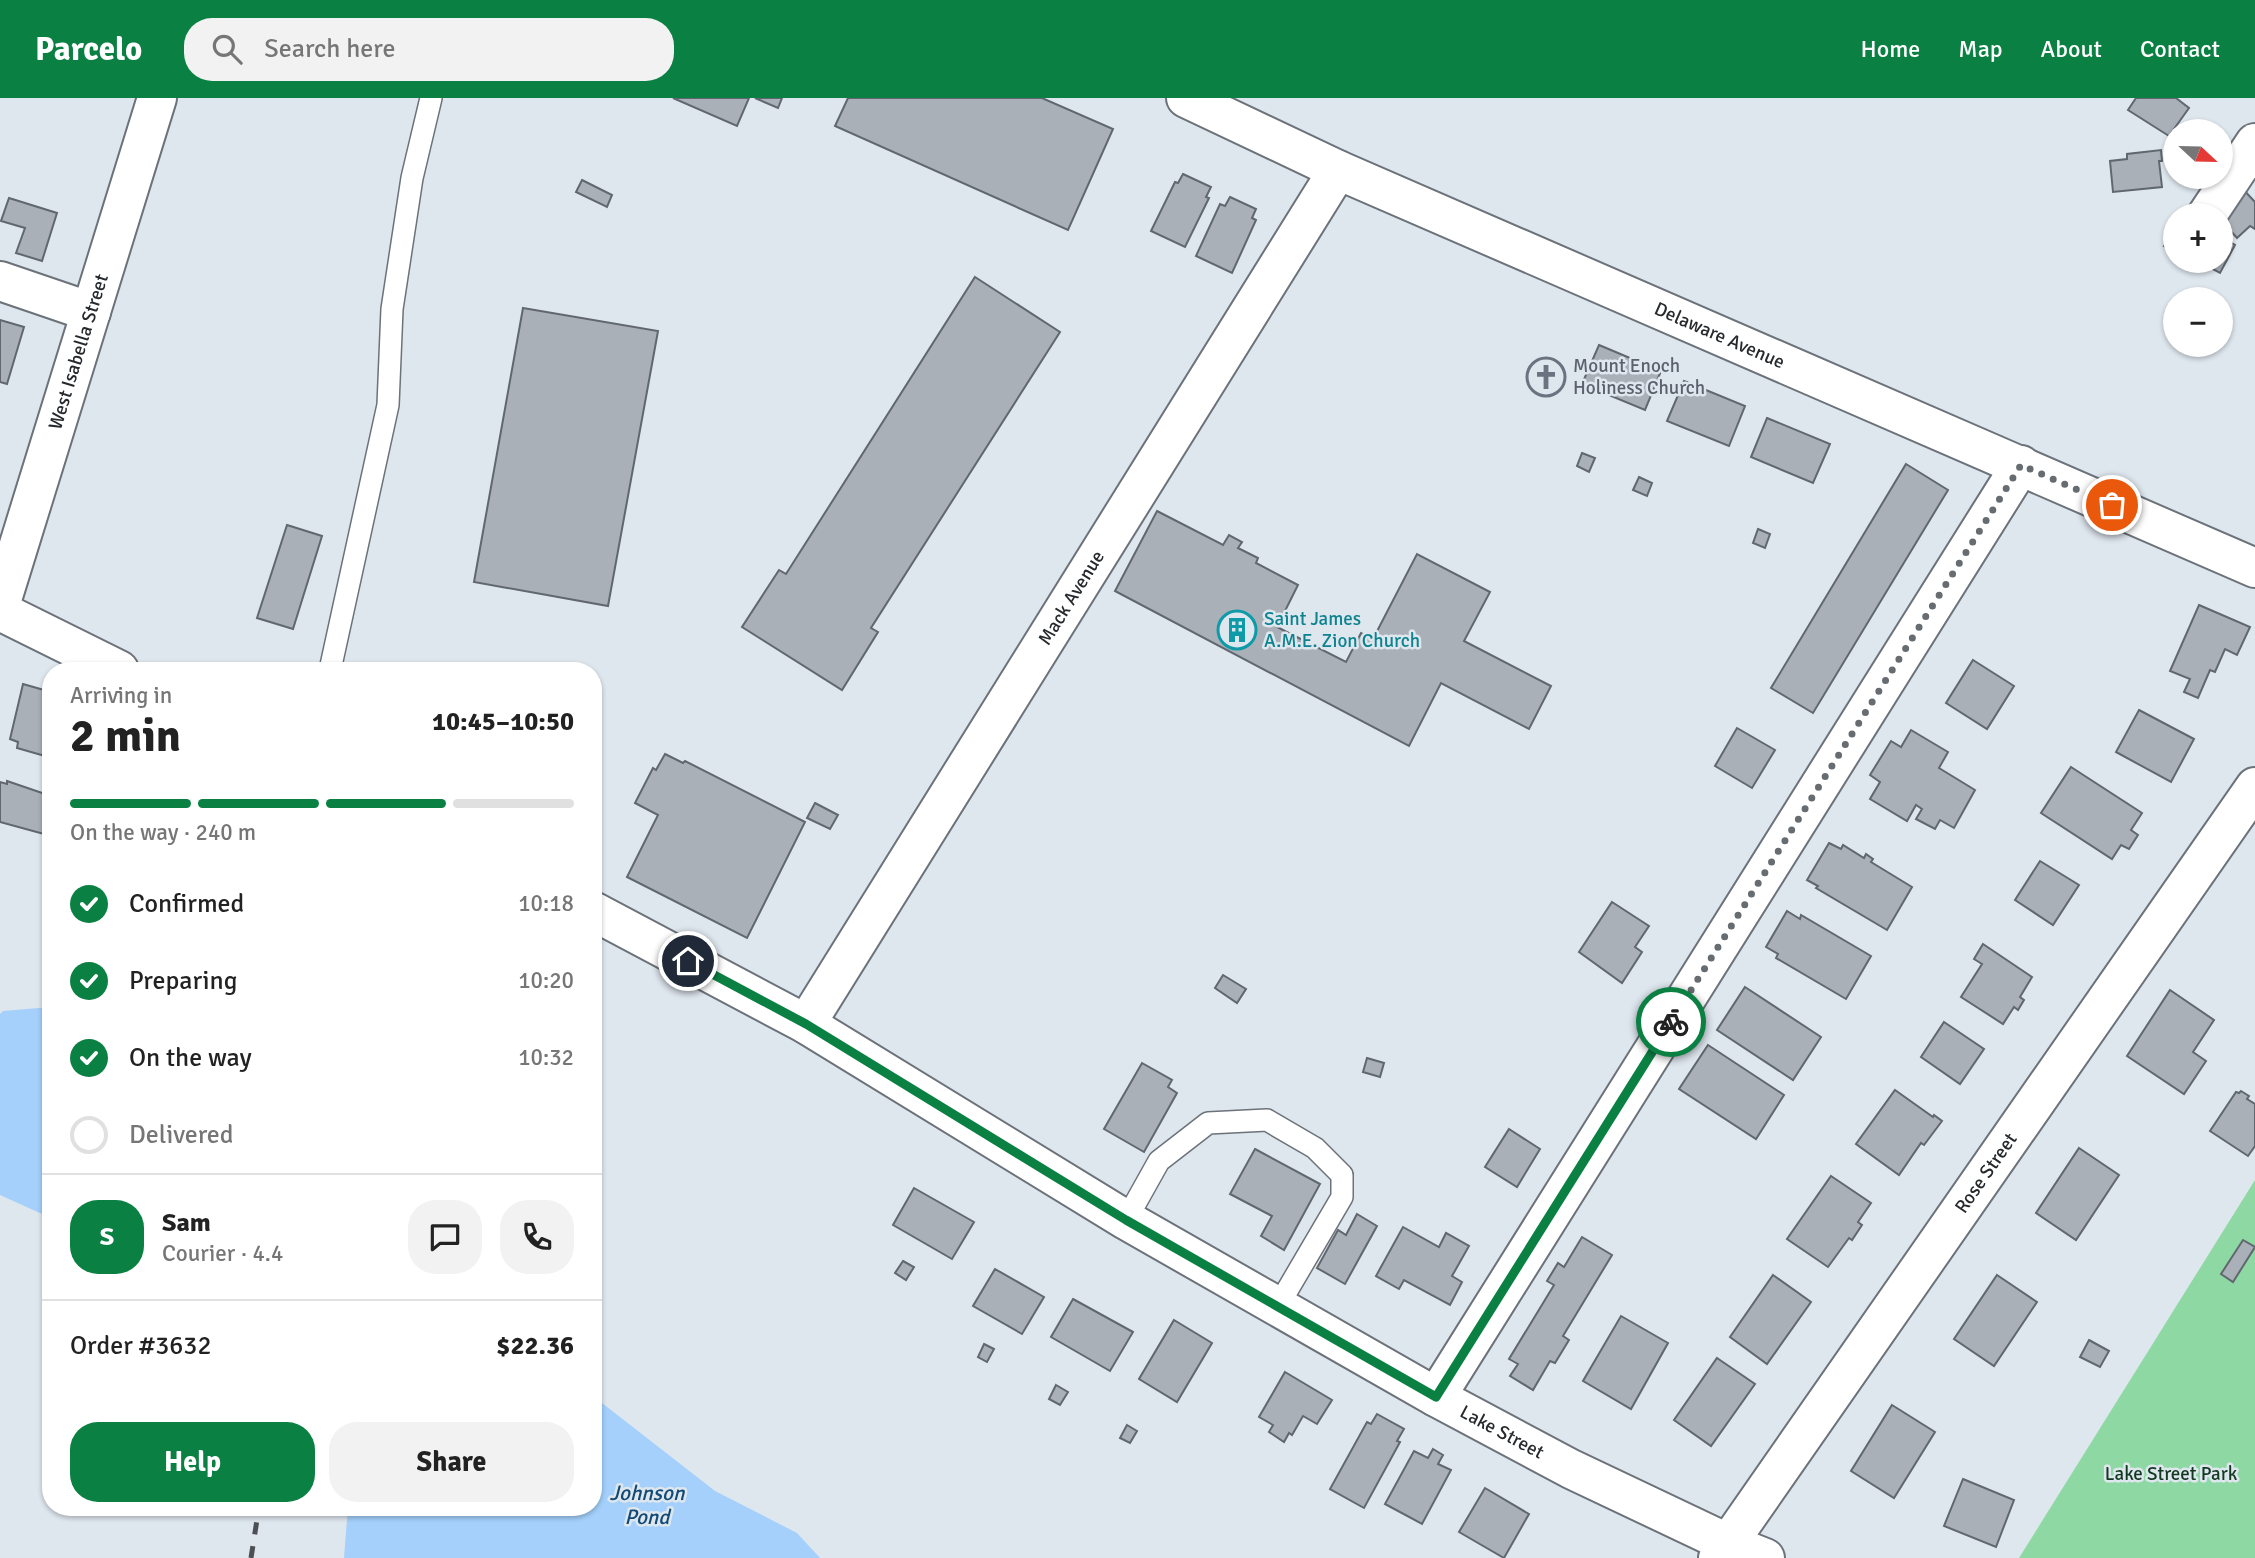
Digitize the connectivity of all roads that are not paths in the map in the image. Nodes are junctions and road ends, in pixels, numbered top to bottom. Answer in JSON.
{"nodes":[{"id":1,"x":157,"y":98,"type":"edge"},
{"id":2,"x":431,"y":98,"type":"edge"},
{"id":3,"x":1186,"y":98,"type":"edge"},
{"id":4,"x":2255,"y":143,"type":"edge"},
{"id":5,"x":1338,"y":170,"type":"junction"},
{"id":6,"x":2215,"y":203,"type":"edge"},
{"id":7,"x":0,"y":281,"type":"edge"},
{"id":8,"x":91,"y":312,"type":"junction"},
{"id":9,"x":2021,"y":465,"type":"junction"},
{"id":10,"x":2255,"y":568,"type":"edge"},
{"id":11,"x":0,"y":609,"type":"edge"},
{"id":12,"x":103,"y":662,"type":"edge"},
{"id":13,"x":332,"y":662,"type":"edge"},
{"id":14,"x":2255,"y":787,"type":"edge"},
{"id":15,"x":602,"y":916,"type":"edge"},
{"id":16,"x":806,"y":1024,"type":"junction"},
{"id":17,"x":1126,"y":1220,"type":"junction"},
{"id":18,"x":1278,"y":1306,"type":"junction"},
{"id":19,"x":1436,"y":1397,"type":"junction"},
{"id":20,"x":1723,"y":1551,"type":"edge"},
{"id":21,"x":1765,"y":1558,"type":"edge"}],
"edges":[{"from":1,"to":8,"type":"street","name":"West Isabella Street"},
{"from":2,"to":13,"type":"lane"},
{"from":3,"to":5,"type":"street","name":"Delaware Avenue"},
{"from":4,"to":6,"type":"street"},
{"from":5,"to":9,"type":"street","name":"Delaware Avenue"},
{"from":5,"to":16,"type":"street","name":"Mack Avenue"},
{"from":7,"to":8,"type":"street"},
{"from":8,"to":11,"type":"street","name":"West Isabella Street"},
{"from":9,"to":10,"type":"street","name":"Delaware Avenue"},
{"from":9,"to":19,"type":"street"},
{"from":11,"to":12,"type":"street"},
{"from":14,"to":20,"type":"street","name":"Rose Street"},
{"from":15,"to":16,"type":"street","name":"Lake Street"},
{"from":16,"to":17,"type":"street","name":"Lake Street"},
{"from":17,"to":18,"type":"street","name":"Lake Street"},
{"from":17,"to":18,"type":"lane"},
{"from":18,"to":19,"type":"street","name":"Lake Street"},
{"from":19,"to":20,"type":"street","name":"Lake Street"},
{"from":20,"to":21,"type":"street","name":"Lake Street"}]}
